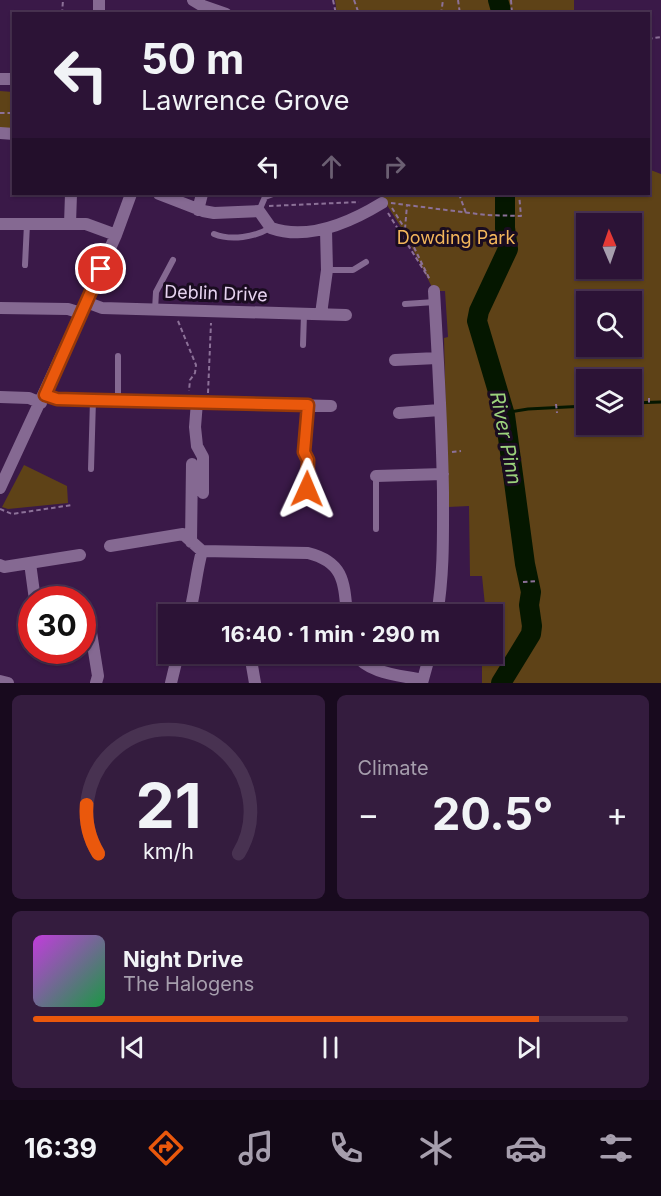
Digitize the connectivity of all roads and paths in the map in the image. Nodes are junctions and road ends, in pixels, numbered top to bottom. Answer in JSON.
{"nodes":[{"id":1,"x":197,"y":6,"type":"edge"},
{"id":2,"x":218,"y":12,"type":"edge"},
{"id":3,"x":71,"y":195,"type":"edge"},
{"id":4,"x":131,"y":195,"type":"edge"},
{"id":5,"x":161,"y":195,"type":"edge"},
{"id":6,"x":202,"y":195,"type":"edge"},
{"id":7,"x":270,"y":195,"type":"edge"},
{"id":8,"x":459,"y":195,"type":"edge"},
{"id":9,"x":519,"y":195,"type":"edge"},
{"id":10,"x":358,"y":202,"type":"dead end"},
{"id":11,"x":382,"y":203,"type":"joint"},
{"id":12,"x":407,"y":205,"type":"junction"},
{"id":13,"x":198,"y":210,"type":"junction"},
{"id":14,"x":259,"y":211,"type":"junction"},
{"id":15,"x":466,"y":213,"type":"junction"},
{"id":16,"x":0,"y":224,"type":"edge"},
{"id":17,"x":27,"y":224,"type":"junction"},
{"id":18,"x":70,"y":224,"type":"junction"},
{"id":19,"x":271,"y":228,"type":"junction"},
{"id":20,"x":405,"y":229,"type":"junction"},
{"id":21,"x":326,"y":230,"type":"junction"},
{"id":22,"x":214,"y":234,"type":"dead end"},
{"id":23,"x":116,"y":235,"type":"junction"},
{"id":24,"x":173,"y":260,"type":"dead end"},
{"id":25,"x":366,"y":262,"type":"dead end"},
{"id":26,"x":25,"y":265,"type":"dead end"},
{"id":27,"x":327,"y":270,"type":"junction"},
{"id":28,"x":428,"y":277,"type":"dead end"},
{"id":29,"x":434,"y":297,"type":"junction"},
{"id":30,"x":405,"y":304,"type":"dead end"},
{"id":31,"x":0,"y":308,"type":"edge"},
{"id":32,"x":84,"y":308,"type":"junction"},
{"id":33,"x":155,"y":310,"type":"junction"},
{"id":34,"x":175,"y":310,"type":"junction"},
{"id":35,"x":212,"y":312,"type":"junction"},
{"id":36,"x":304,"y":314,"type":"junction"},
{"id":37,"x":321,"y":314,"type":"junction"},
{"id":38,"x":346,"y":315,"type":"dead end"},
{"id":39,"x":303,"y":345,"type":"dead end"},
{"id":40,"x":118,"y":356,"type":"dead end"},
{"id":41,"x":437,"y":358,"type":"junction"},
{"id":42,"x":395,"y":360,"type":"dead end"},
{"id":43,"x":0,"y":397,"type":"edge"},
{"id":44,"x":649,"y":398,"type":"dead end"},
{"id":45,"x":43,"y":399,"type":"junction"},
{"id":46,"x":93,"y":400,"type":"junction"},
{"id":47,"x":118,"y":401,"type":"junction"},
{"id":48,"x":199,"y":402,"type":"junction"},
{"id":49,"x":556,"y":404,"type":"dead end"},
{"id":50,"x":308,"y":405,"type":"junction"},
{"id":51,"x":649,"y":405,"type":"dead end"},
{"id":52,"x":331,"y":406,"type":"dead end"},
{"id":53,"x":440,"y":410,"type":"junction"},
{"id":54,"x":399,"y":413,"type":"dead end"},
{"id":55,"x":557,"y":413,"type":"dead end"},
{"id":56,"x":192,"y":464,"type":"dead end"},
{"id":57,"x":91,"y":469,"type":"dead end"},
{"id":58,"x":443,"y":474,"type":"junction"},
{"id":59,"x":376,"y":476,"type":"joint"},
{"id":60,"x":0,"y":488,"type":"edge"},
{"id":61,"x":307,"y":489,"type":"dead end"},
{"id":62,"x":203,"y":493,"type":"dead end"},
{"id":63,"x":72,"y":505,"type":"dead end"},
{"id":64,"x":0,"y":509,"type":"edge"},
{"id":65,"x":376,"y":529,"type":"dead end"},
{"id":66,"x":191,"y":542,"type":"junction"},
{"id":67,"x":110,"y":546,"type":"dead end"},
{"id":68,"x":202,"y":551,"type":"junction"},
{"id":69,"x":80,"y":555,"type":"dead end"},
{"id":70,"x":30,"y":563,"type":"junction"},
{"id":71,"x":0,"y":565,"type":"edge"},
{"id":72,"x":537,"y":581,"type":"dead end"},
{"id":73,"x":523,"y":582,"type":"dead end"},
{"id":74,"x":33,"y":586,"type":"edge"},
{"id":75,"x":192,"y":604,"type":"edge"},
{"id":76,"x":346,"y":604,"type":"edge"},
{"id":77,"x":439,"y":604,"type":"edge"},
{"id":78,"x":96,"y":659,"type":"edge"},
{"id":79,"x":176,"y":664,"type":"edge"},
{"id":80,"x":252,"y":664,"type":"edge"},
{"id":81,"x":364,"y":664,"type":"edge"},
{"id":82,"x":427,"y":664,"type":"edge"},
{"id":83,"x":0,"y":681,"type":"edge"},
{"id":84,"x":422,"y":681,"type":"edge"},
{"id":85,"x":8,"y":683,"type":"edge"},
{"id":86,"x":96,"y":683,"type":"edge"},
{"id":87,"x":171,"y":683,"type":"edge"},
{"id":88,"x":255,"y":683,"type":"edge"}],
"edges":[{"from":1,"to":2,"type":"street"},
{"from":3,"to":18,"type":"street"},
{"from":4,"to":23,"type":"street"},
{"from":5,"to":13,"type":"street"},
{"from":6,"to":13,"type":"street"},
{"from":7,"to":14,"type":"lane"},
{"from":8,"to":15,"type":"path"},
{"from":9,"to":15,"type":"path"},
{"from":10,"to":14,"type":"path"},
{"from":11,"to":21,"type":"street"},
{"from":11,"to":28,"type":"path"},
{"from":12,"to":15,"type":"path"},
{"from":12,"to":20,"type":"path"},
{"from":12,"to":20,"type":"path"},
{"from":13,"to":14,"type":"street"},
{"from":14,"to":19,"type":"street"},
{"from":16,"to":17,"type":"street"},
{"from":17,"to":18,"type":"street"},
{"from":17,"to":26,"type":"lane"},
{"from":18,"to":23,"type":"street"},
{"from":19,"to":21,"type":"street"},
{"from":19,"to":22,"type":"lane"},
{"from":20,"to":29,"type":"path"},
{"from":21,"to":27,"type":"street"},
{"from":23,"to":32,"type":"street"},
{"from":24,"to":33,"type":"lane"},
{"from":25,"to":27,"type":"lane"},
{"from":27,"to":37,"type":"street"},
{"from":29,"to":30,"type":"lane"},
{"from":29,"to":41,"type":"street"},
{"from":31,"to":32,"type":"street","name":"Deblin Drive"},
{"from":32,"to":33,"type":"street","name":"Deblin Drive"},
{"from":32,"to":45,"type":"street"},
{"from":33,"to":34,"type":"street","name":"Deblin Drive"},
{"from":34,"to":35,"type":"street","name":"Deblin Drive"},
{"from":34,"to":48,"type":"path"},
{"from":35,"to":36,"type":"street","name":"Deblin Drive"},
{"from":35,"to":48,"type":"path"},
{"from":36,"to":37,"type":"street","name":"Deblin Drive"},
{"from":36,"to":39,"type":"lane"},
{"from":37,"to":38,"type":"street","name":"Deblin Drive"},
{"from":40,"to":47,"type":"lane"},
{"from":41,"to":42,"type":"street"},
{"from":41,"to":53,"type":"street"},
{"from":43,"to":45,"type":"street"},
{"from":44,"to":51,"type":"path"},
{"from":45,"to":46,"type":"street"},
{"from":45,"to":60,"type":"street"},
{"from":46,"to":47,"type":"street"},
{"from":46,"to":57,"type":"lane"},
{"from":47,"to":48,"type":"street"},
{"from":48,"to":50,"type":"street"},
{"from":48,"to":62,"type":"street"},
{"from":49,"to":55,"type":"path"},
{"from":50,"to":52,"type":"street"},
{"from":50,"to":61,"type":"street"},
{"from":53,"to":54,"type":"street"},
{"from":53,"to":58,"type":"street"},
{"from":56,"to":66,"type":"street"},
{"from":58,"to":59,"type":"street"},
{"from":58,"to":77,"type":"street"},
{"from":59,"to":65,"type":"lane"},
{"from":63,"to":64,"type":"path"},
{"from":66,"to":67,"type":"street"},
{"from":66,"to":68,"type":"street"},
{"from":68,"to":75,"type":"street"},
{"from":68,"to":76,"type":"street"},
{"from":69,"to":70,"type":"street"},
{"from":70,"to":71,"type":"street"},
{"from":70,"to":74,"type":"street"},
{"from":72,"to":73,"type":"path"},
{"from":78,"to":86,"type":"street"},
{"from":79,"to":87,"type":"street"},
{"from":80,"to":88,"type":"street"},
{"from":81,"to":84,"type":"street"},
{"from":82,"to":84,"type":"street"},
{"from":83,"to":85,"type":"street"}]}
